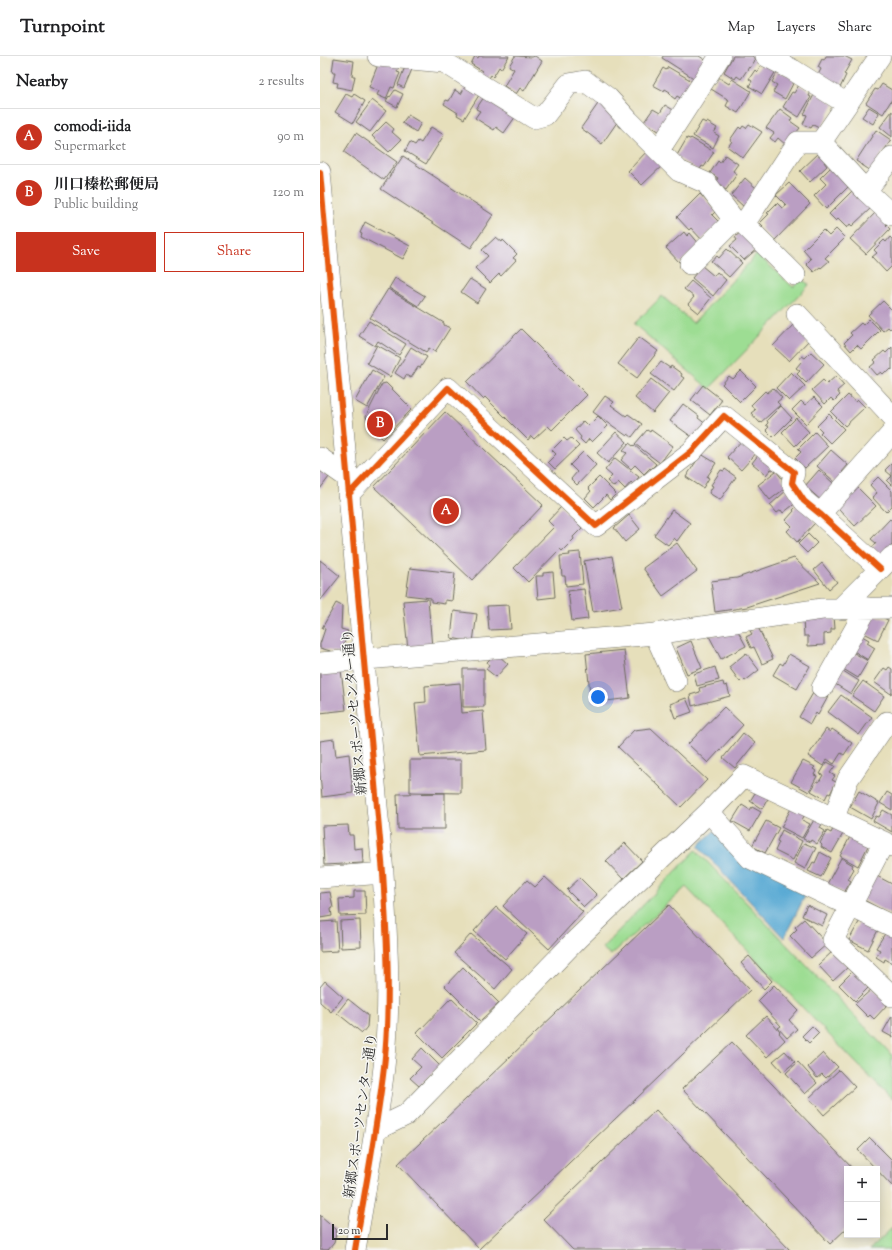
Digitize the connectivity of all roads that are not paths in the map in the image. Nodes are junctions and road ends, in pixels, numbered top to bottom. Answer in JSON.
{"nodes":[{"id":1,"x":378,"y":56,"type":"edge"},
{"id":2,"x":720,"y":56,"type":"edge"},
{"id":3,"x":766,"y":56,"type":"edge"},
{"id":4,"x":880,"y":56,"type":"edge"},
{"id":5,"x":797,"y":63,"type":"edge"},
{"id":6,"x":847,"y":104,"type":"junction"},
{"id":7,"x":821,"y":142,"type":"junction"},
{"id":8,"x":659,"y":150,"type":"junction"},
{"id":9,"x":892,"y":156,"type":"edge"},
{"id":10,"x":320,"y":172,"type":"edge"},
{"id":11,"x":866,"y":191,"type":"junction"},
{"id":12,"x":892,"y":215,"type":"edge"},
{"id":13,"x":739,"y":222,"type":"junction"},
{"id":14,"x":690,"y":264,"type":"dead end"},
{"id":15,"x":795,"y":275,"type":"dead end"},
{"id":16,"x":797,"y":314,"type":"dead end"},
{"id":17,"x":892,"y":416,"type":"edge"},
{"id":18,"x":892,"y":433,"type":"edge"},
{"id":19,"x":320,"y":458,"type":"edge"},
{"id":20,"x":348,"y":486,"type":"junction"},
{"id":21,"x":820,"y":514,"type":"junction"},
{"id":22,"x":886,"y":563,"type":"edge"},
{"id":23,"x":866,"y":608,"type":"junction"},
{"id":24,"x":892,"y":608,"type":"edge"},
{"id":25,"x":840,"y":609,"type":"junction"},
{"id":26,"x":655,"y":634,"type":"junction"},
{"id":27,"x":363,"y":660,"type":"junction"},
{"id":28,"x":320,"y":663,"type":"edge"},
{"id":29,"x":676,"y":681,"type":"dead end"},
{"id":30,"x":822,"y":688,"type":"dead end"},
{"id":31,"x":887,"y":722,"type":"dead end"},
{"id":32,"x":709,"y":812,"type":"junction"},
{"id":33,"x":834,"y":818,"type":"junction"},
{"id":34,"x":888,"y":844,"type":"edge"},
{"id":35,"x":383,"y":873,"type":"junction"},
{"id":36,"x":320,"y":878,"type":"edge"},
{"id":37,"x":850,"y":906,"type":"junction"},
{"id":38,"x":892,"y":926,"type":"edge"},
{"id":39,"x":892,"y":996,"type":"edge"},
{"id":40,"x":375,"y":1130,"type":"junction"},
{"id":41,"x":356,"y":1250,"type":"edge"}],
"edges":[{"from":1,"to":8,"type":"street"},
{"from":2,"to":8,"type":"street"},
{"from":3,"to":5,"type":"street"},
{"from":4,"to":6,"type":"street"},
{"from":5,"to":6,"type":"street"},
{"from":6,"to":7,"type":"street"},
{"from":7,"to":11,"type":"street"},
{"from":7,"to":13,"type":"street"},
{"from":8,"to":13,"type":"street"},
{"from":9,"to":11,"type":"street"},
{"from":10,"to":20,"type":"street","name":"新郷スポーツセンター通り"},
{"from":11,"to":12,"type":"street"},
{"from":13,"to":14,"type":"street"},
{"from":13,"to":15,"type":"street"},
{"from":16,"to":17,"type":"street"},
{"from":18,"to":21,"type":"street"},
{"from":19,"to":20,"type":"street"},
{"from":20,"to":21,"type":"street"},
{"from":20,"to":27,"type":"street","name":"新郷スポーツセンター通り"},
{"from":21,"to":22,"type":"street"},
{"from":22,"to":25,"type":"street"},
{"from":23,"to":24,"type":"street"},
{"from":23,"to":25,"type":"street"},
{"from":23,"to":30,"type":"street"},
{"from":25,"to":26,"type":"street"},
{"from":26,"to":27,"type":"street"},
{"from":26,"to":29,"type":"street"},
{"from":27,"to":28,"type":"street"},
{"from":27,"to":35,"type":"street","name":"新郷スポーツセンター通り"},
{"from":31,"to":33,"type":"street"},
{"from":32,"to":33,"type":"street"},
{"from":32,"to":37,"type":"street"},
{"from":32,"to":40,"type":"street"},
{"from":33,"to":34,"type":"street"},
{"from":34,"to":37,"type":"street"},
{"from":35,"to":36,"type":"street"},
{"from":35,"to":40,"type":"street","name":"新郷スポーツセンター通り"},
{"from":37,"to":38,"type":"street"},
{"from":37,"to":39,"type":"street"},
{"from":40,"to":41,"type":"street","name":"新郷スポーツセンター通り"}]}
